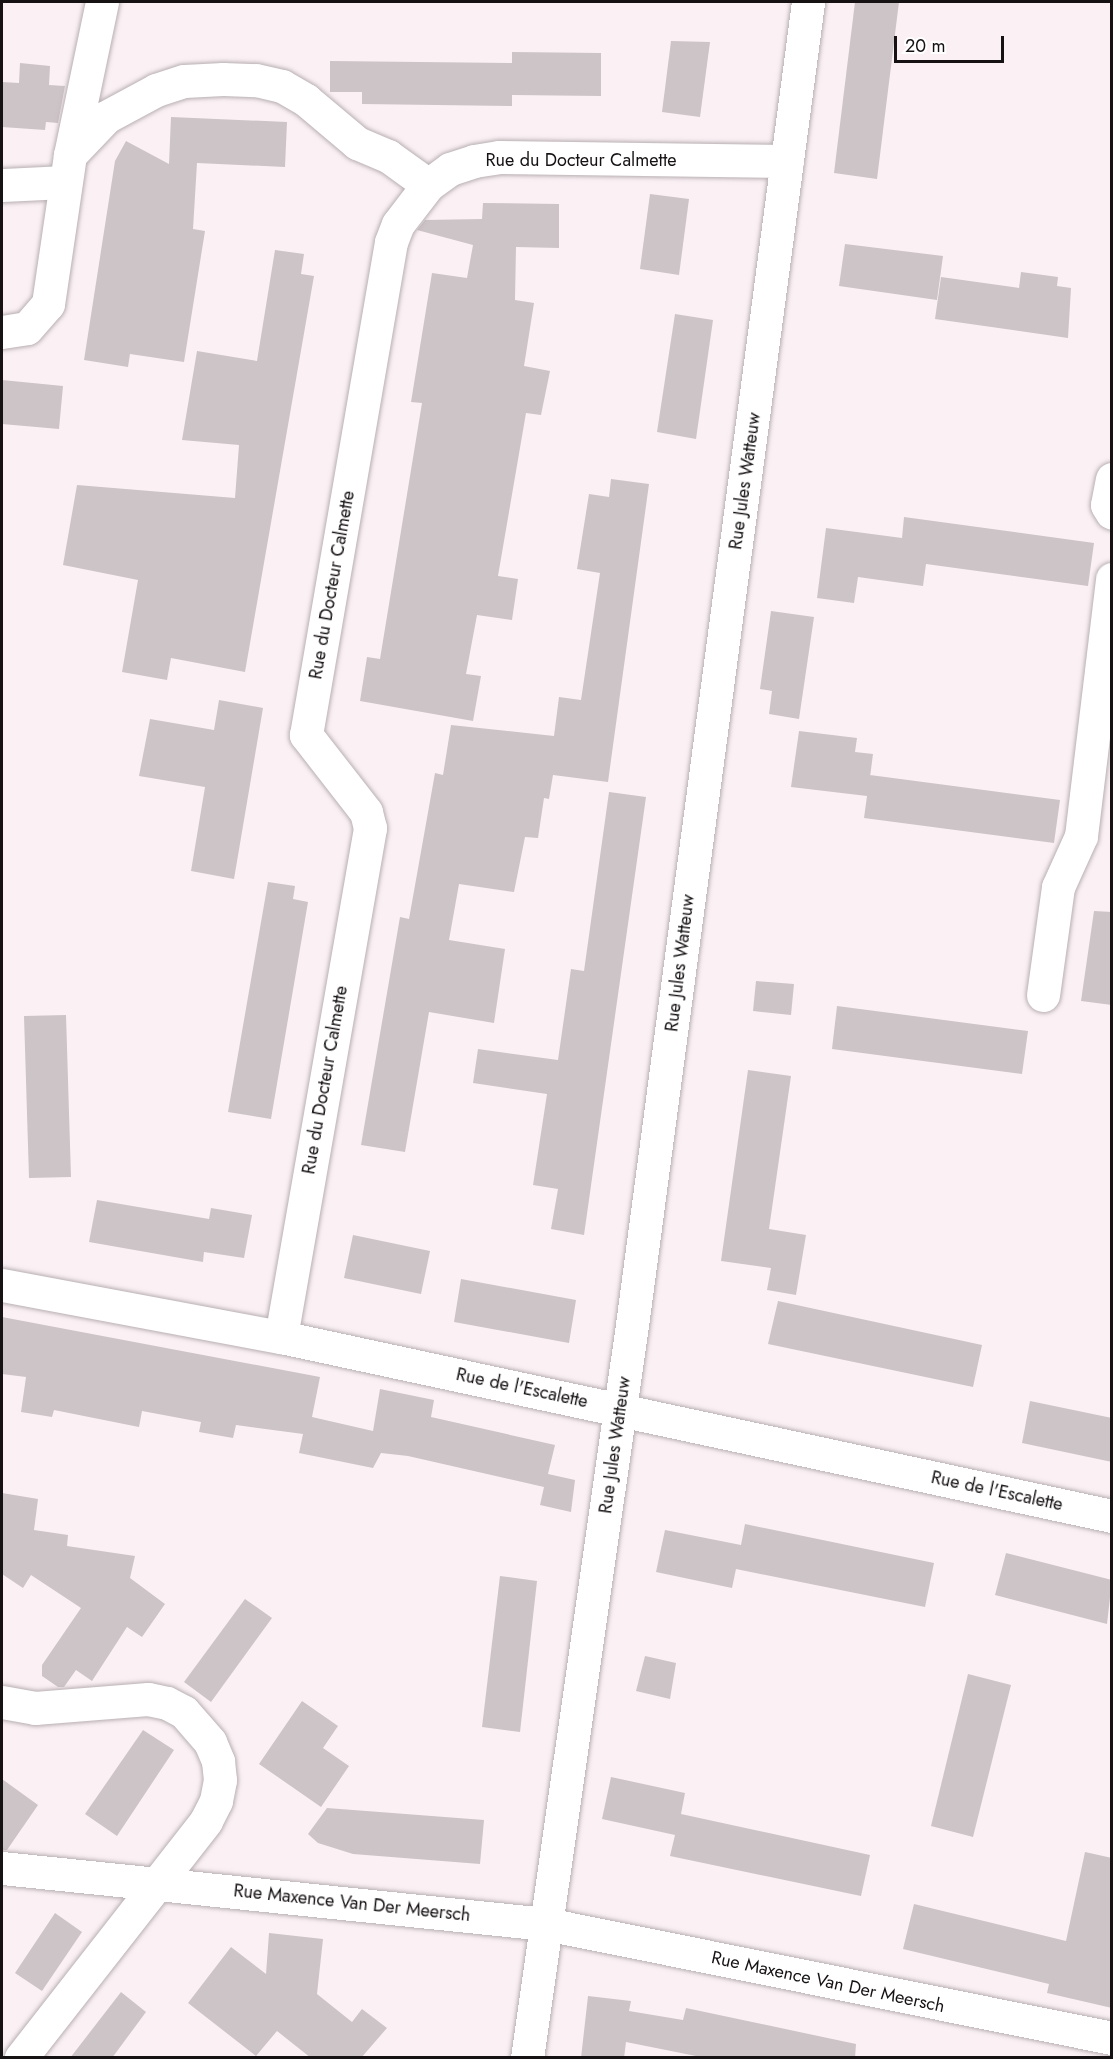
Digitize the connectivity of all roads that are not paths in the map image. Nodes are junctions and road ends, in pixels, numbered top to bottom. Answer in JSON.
{"nodes":[{"id":1,"x":102,"y":2,"type":"edge"},
{"id":2,"x":808,"y":2,"type":"edge"},
{"id":3,"x":787,"y":161,"type":"junction"},
{"id":4,"x":67,"y":169,"type":"junction"},
{"id":5,"x":2,"y":185,"type":"edge"},
{"id":6,"x":428,"y":185,"type":"junction"},
{"id":7,"x":2,"y":332,"type":"edge"},
{"id":8,"x":1112,"y":579,"type":"edge"},
{"id":9,"x":1043,"y":995,"type":"dead end"},
{"id":10,"x":2,"y":1285,"type":"edge"},
{"id":11,"x":281,"y":1337,"type":"junction"},
{"id":12,"x":621,"y":1408,"type":"junction"},
{"id":13,"x":1112,"y":1516,"type":"edge"},
{"id":14,"x":2,"y":1701,"type":"edge"},
{"id":15,"x":2,"y":1868,"type":"edge"},
{"id":16,"x":158,"y":1884,"type":"junction"},
{"id":17,"x":546,"y":1924,"type":"junction"},
{"id":18,"x":1112,"y":2038,"type":"edge"},
{"id":19,"x":21,"y":2058,"type":"edge"},
{"id":20,"x":527,"y":2058,"type":"edge"}],
"edges":[{"from":1,"to":4,"type":"street"},
{"from":2,"to":3,"type":"street","name":"Rue Jules Watteuw"},
{"from":3,"to":6,"type":"street","name":"Rue du Docteur Calmette"},
{"from":3,"to":12,"type":"street","name":"Rue Jules Watteuw"},
{"from":4,"to":5,"type":"street"},
{"from":4,"to":6,"type":"street"},
{"from":4,"to":7,"type":"street"},
{"from":6,"to":11,"type":"street","name":"Rue du Docteur Calmette"},
{"from":8,"to":9,"type":"street"},
{"from":10,"to":11,"type":"street","name":"Rue de l'Escalette"},
{"from":11,"to":12,"type":"street","name":"Rue de l'Escalette"},
{"from":12,"to":13,"type":"street","name":"Rue de l'Escalette"},
{"from":12,"to":17,"type":"street","name":"Rue Jules Watteuw"},
{"from":14,"to":16,"type":"street"},
{"from":15,"to":16,"type":"street","name":"Rue Maxence Van Der Meersch"},
{"from":16,"to":17,"type":"street","name":"Rue Maxence Van Der Meersch"},
{"from":16,"to":19,"type":"street"},
{"from":17,"to":18,"type":"street","name":"Rue Maxence Van Der Meersch"},
{"from":17,"to":20,"type":"street"}]}
